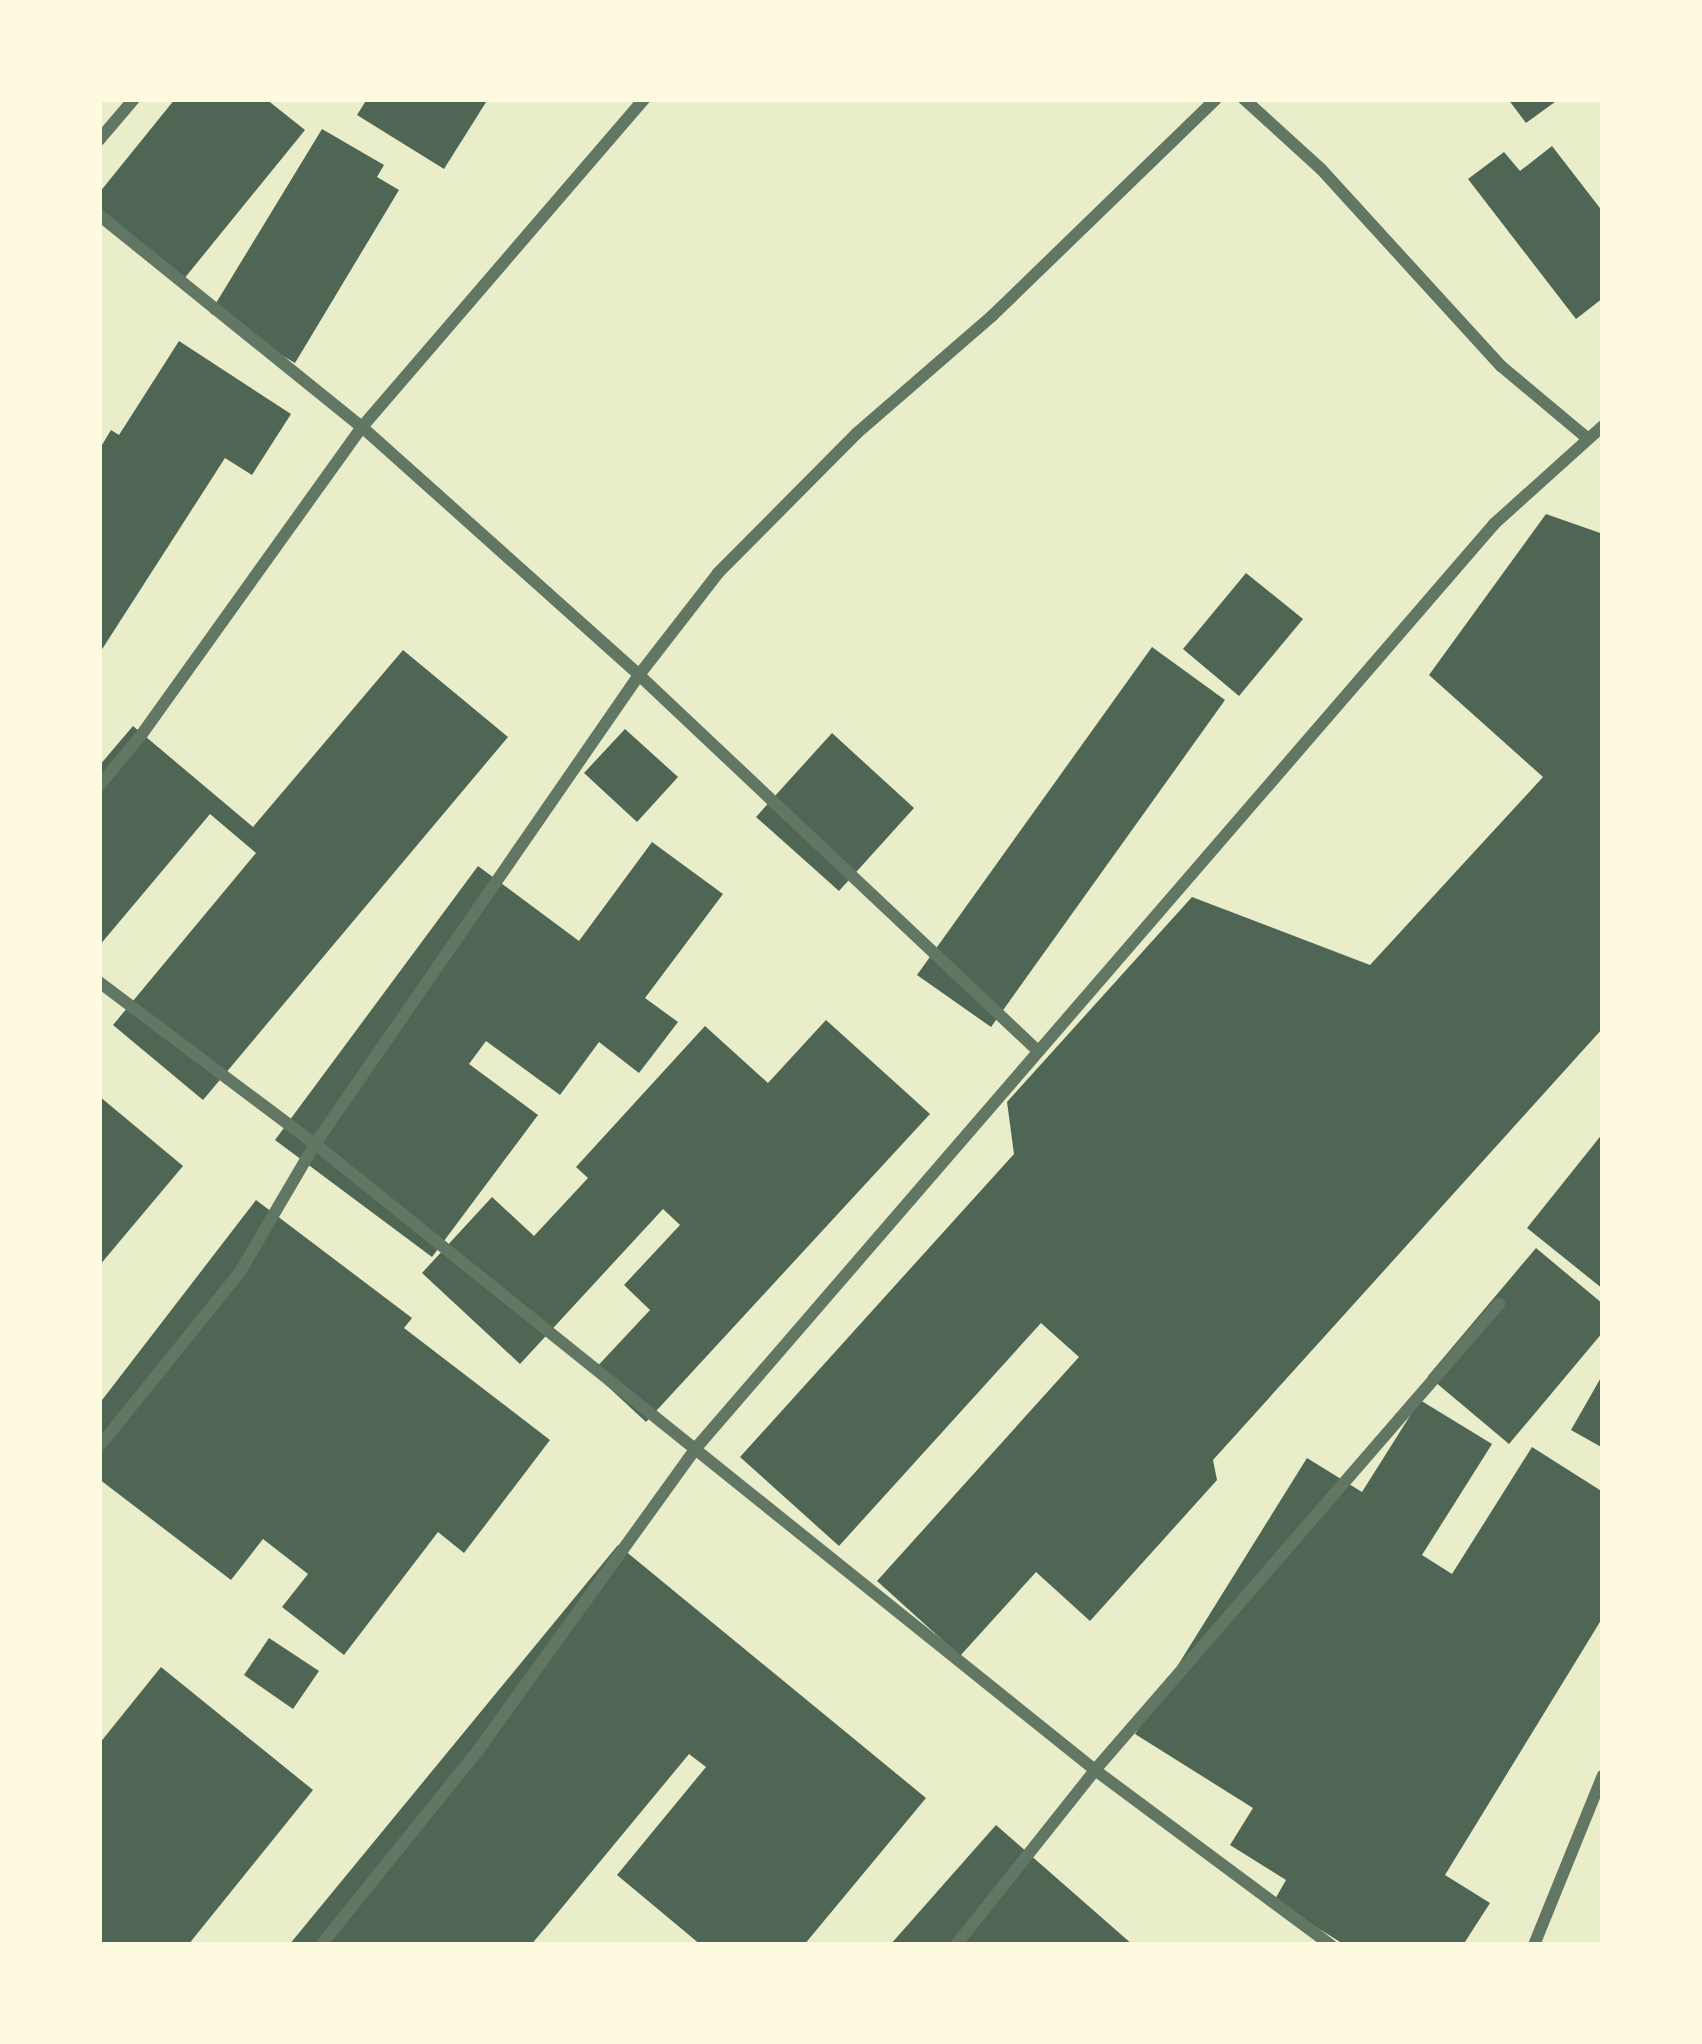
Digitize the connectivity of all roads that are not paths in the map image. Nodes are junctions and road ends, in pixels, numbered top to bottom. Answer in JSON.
{"nodes":[{"id":1,"x":134,"y":99,"type":"edge"},
{"id":2,"x":644,"y":99,"type":"edge"},
{"id":3,"x":1216,"y":99,"type":"edge"},
{"id":4,"x":1244,"y":99,"type":"edge"},
{"id":5,"x":99,"y":140,"type":"edge"},
{"id":6,"x":99,"y":215,"type":"edge"},
{"id":7,"x":1603,"y":426,"type":"edge"},
{"id":8,"x":362,"y":427,"type":"junction"},
{"id":9,"x":1587,"y":438,"type":"junction"},
{"id":10,"x":638,"y":675,"type":"junction"},
{"id":11,"x":99,"y":786,"type":"edge"},
{"id":12,"x":99,"y":982,"type":"edge"},
{"id":13,"x":1038,"y":1051,"type":"junction"},
{"id":14,"x":315,"y":1144,"type":"junction"},
{"id":15,"x":1498,"y":1304,"type":"dead end"},
{"id":16,"x":99,"y":1447,"type":"edge"},
{"id":17,"x":696,"y":1448,"type":"junction"},
{"id":18,"x":1096,"y":1770,"type":"junction"},
{"id":19,"x":1603,"y":1775,"type":"edge"},
{"id":20,"x":321,"y":1945,"type":"edge"},
{"id":21,"x":956,"y":1945,"type":"edge"},
{"id":22,"x":1331,"y":1945,"type":"edge"},
{"id":23,"x":1534,"y":1945,"type":"edge"}],
"edges":[{"from":1,"to":5,"type":"street"},
{"from":2,"to":8,"type":"street"},
{"from":3,"to":10,"type":"street"},
{"from":4,"to":9,"type":"street"},
{"from":6,"to":8,"type":"street"},
{"from":7,"to":9,"type":"street"},
{"from":8,"to":10,"type":"street"},
{"from":8,"to":11,"type":"street"},
{"from":9,"to":13,"type":"street"},
{"from":10,"to":13,"type":"street"},
{"from":10,"to":14,"type":"street"},
{"from":12,"to":14,"type":"street"},
{"from":13,"to":17,"type":"street"},
{"from":14,"to":16,"type":"street"},
{"from":14,"to":17,"type":"street"},
{"from":15,"to":18,"type":"street"},
{"from":17,"to":18,"type":"street"},
{"from":17,"to":20,"type":"street"},
{"from":18,"to":21,"type":"street"},
{"from":18,"to":22,"type":"street"},
{"from":19,"to":23,"type":"street"}]}
